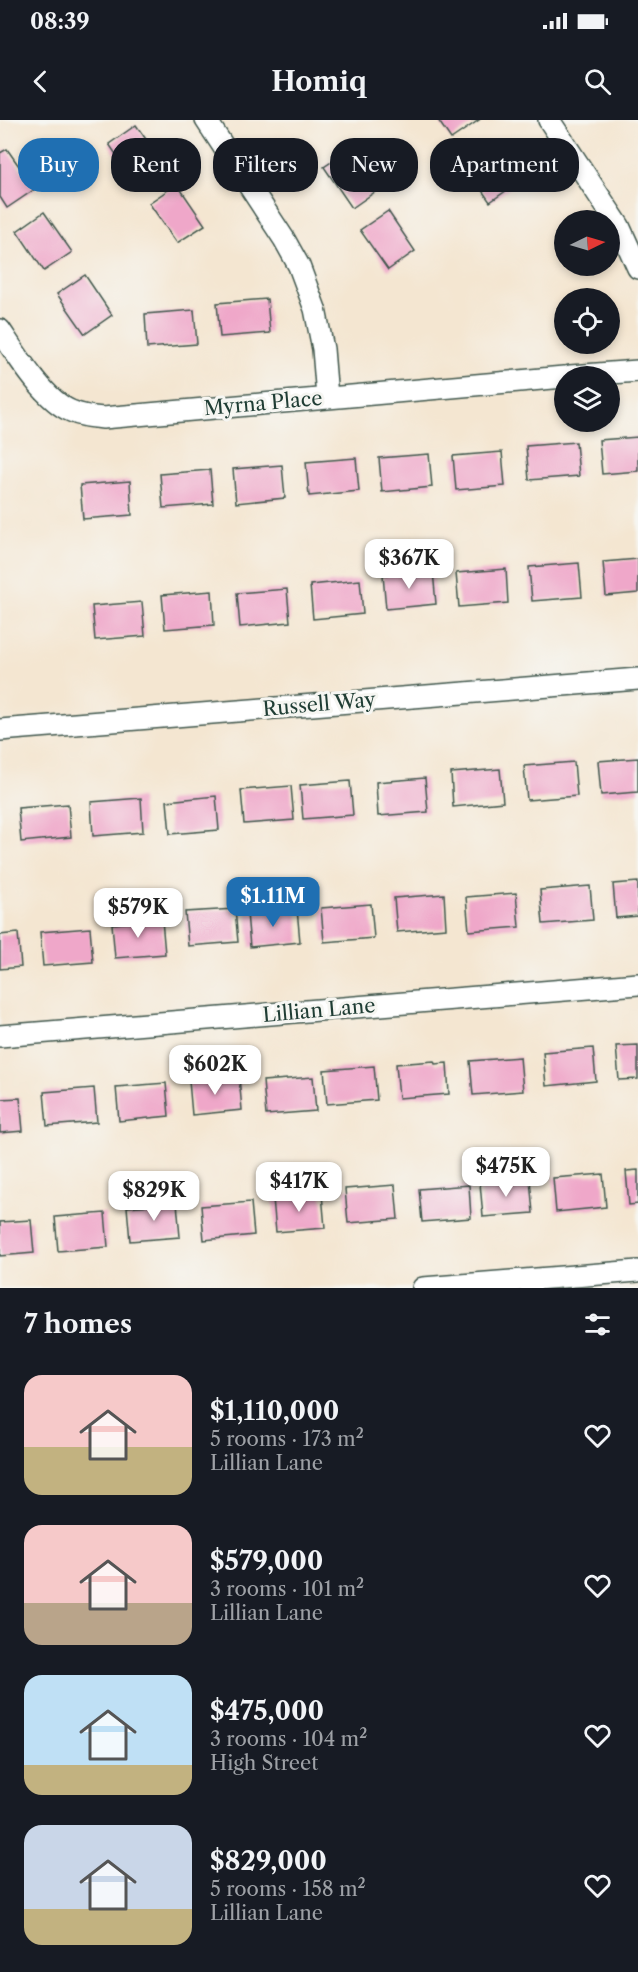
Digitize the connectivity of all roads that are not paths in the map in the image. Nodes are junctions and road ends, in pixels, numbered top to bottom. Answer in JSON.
{"nodes":[{"id":1,"x":206,"y":120,"type":"edge"},
{"id":2,"x":549,"y":120,"type":"edge"},
{"id":3,"x":638,"y":268,"type":"edge"},
{"id":4,"x":0,"y":330,"type":"edge"},
{"id":5,"x":638,"y":371,"type":"edge"},
{"id":6,"x":620,"y":372,"type":"edge"},
{"id":7,"x":554,"y":378,"type":"edge"},
{"id":8,"x":327,"y":397,"type":"junction"},
{"id":9,"x":638,"y":679,"type":"edge"},
{"id":10,"x":0,"y":730,"type":"edge"},
{"id":11,"x":638,"y":984,"type":"edge"},
{"id":12,"x":0,"y":1036,"type":"edge"},
{"id":13,"x":638,"y":1271,"type":"edge"},
{"id":14,"x":423,"y":1288,"type":"edge"}],
"edges":[{"from":1,"to":8,"type":"street"},
{"from":2,"to":3,"type":"street"},
{"from":4,"to":8,"type":"street","name":"Myrna Place"},
{"from":5,"to":6,"type":"street"},
{"from":7,"to":8,"type":"street","name":"Myrna Place"},
{"from":9,"to":10,"type":"street","name":"Russell Way"},
{"from":11,"to":12,"type":"street","name":"Lillian Lane"},
{"from":13,"to":14,"type":"street"}]}
